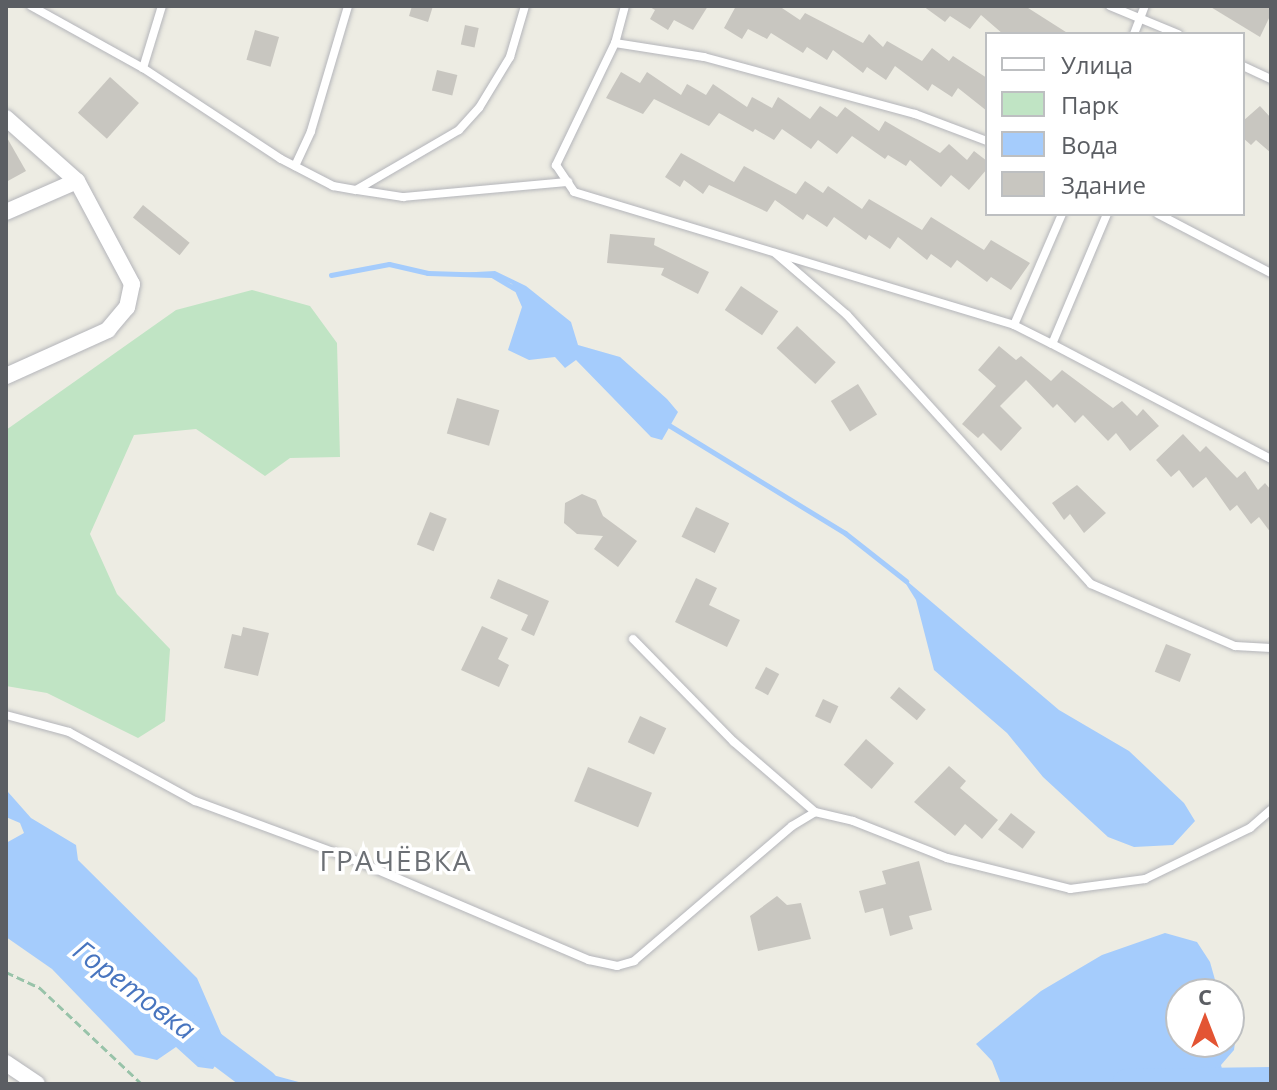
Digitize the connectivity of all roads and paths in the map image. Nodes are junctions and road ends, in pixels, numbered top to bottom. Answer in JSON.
{"nodes":[{"id":1,"x":31,"y":6,"type":"edge"},
{"id":2,"x":162,"y":6,"type":"edge"},
{"id":3,"x":348,"y":6,"type":"edge"},
{"id":4,"x":525,"y":6,"type":"edge"},
{"id":5,"x":625,"y":6,"type":"edge"},
{"id":6,"x":1110,"y":6,"type":"edge"},
{"id":7,"x":1145,"y":6,"type":"edge"},
{"id":8,"x":1141,"y":17,"type":"junction"},
{"id":9,"x":1135,"y":32,"type":"edge"},
{"id":10,"x":1174,"y":32,"type":"edge"},
{"id":11,"x":615,"y":43,"type":"junction"},
{"id":12,"x":1245,"y":67,"type":"edge"},
{"id":13,"x":143,"y":68,"type":"junction"},
{"id":14,"x":1271,"y":79,"type":"edge"},
{"id":15,"x":6,"y":118,"type":"edge"},
{"id":16,"x":985,"y":140,"type":"edge"},
{"id":17,"x":295,"y":166,"type":"junction"},
{"id":18,"x":77,"y":181,"type":"junction"},
{"id":19,"x":568,"y":182,"type":"junction"},
{"id":20,"x":356,"y":190,"type":"junction"},
{"id":21,"x":6,"y":212,"type":"edge"},
{"id":22,"x":1061,"y":216,"type":"edge"},
{"id":23,"x":1106,"y":216,"type":"edge"},
{"id":24,"x":1162,"y":216,"type":"edge"},
{"id":25,"x":770,"y":249,"type":"junction"},
{"id":26,"x":1271,"y":273,"type":"edge"},
{"id":27,"x":1014,"y":325,"type":"junction"},
{"id":28,"x":1052,"y":344,"type":"junction"},
{"id":29,"x":6,"y":376,"type":"edge"},
{"id":30,"x":1271,"y":459,"type":"edge"},
{"id":31,"x":633,"y":639,"type":"dead end"},
{"id":32,"x":1271,"y":648,"type":"edge"},
{"id":33,"x":6,"y":715,"type":"edge"},
{"id":34,"x":1271,"y":810,"type":"edge"},
{"id":35,"x":815,"y":812,"type":"junction"},
{"id":36,"x":6,"y":972,"type":"edge"},
{"id":37,"x":6,"y":1063,"type":"edge"},
{"id":38,"x":27,"y":1081,"type":"edge"},
{"id":39,"x":142,"y":1084,"type":"edge"}],
"edges":[{"from":1,"to":13,"type":"lane"},
{"from":2,"to":13,"type":"lane"},
{"from":3,"to":17,"type":"lane"},
{"from":4,"to":20,"type":"lane"},
{"from":5,"to":11,"type":"lane"},
{"from":6,"to":8,"type":"lane"},
{"from":7,"to":8,"type":"lane"},
{"from":8,"to":9,"type":"lane"},
{"from":8,"to":10,"type":"lane"},
{"from":11,"to":16,"type":"lane"},
{"from":11,"to":19,"type":"lane"},
{"from":12,"to":14,"type":"lane"},
{"from":13,"to":17,"type":"lane"},
{"from":15,"to":18,"type":"street"},
{"from":17,"to":20,"type":"lane"},
{"from":18,"to":21,"type":"street"},
{"from":18,"to":29,"type":"street"},
{"from":19,"to":20,"type":"lane"},
{"from":19,"to":25,"type":"lane"},
{"from":22,"to":27,"type":"lane"},
{"from":23,"to":28,"type":"lane"},
{"from":24,"to":26,"type":"lane"},
{"from":25,"to":27,"type":"lane"},
{"from":25,"to":32,"type":"lane"},
{"from":27,"to":28,"type":"lane"},
{"from":28,"to":30,"type":"lane"},
{"from":31,"to":35,"type":"lane"},
{"from":33,"to":35,"type":"lane"},
{"from":34,"to":35,"type":"lane"},
{"from":36,"to":39,"type":"path"},
{"from":37,"to":38,"type":"street"}]}
